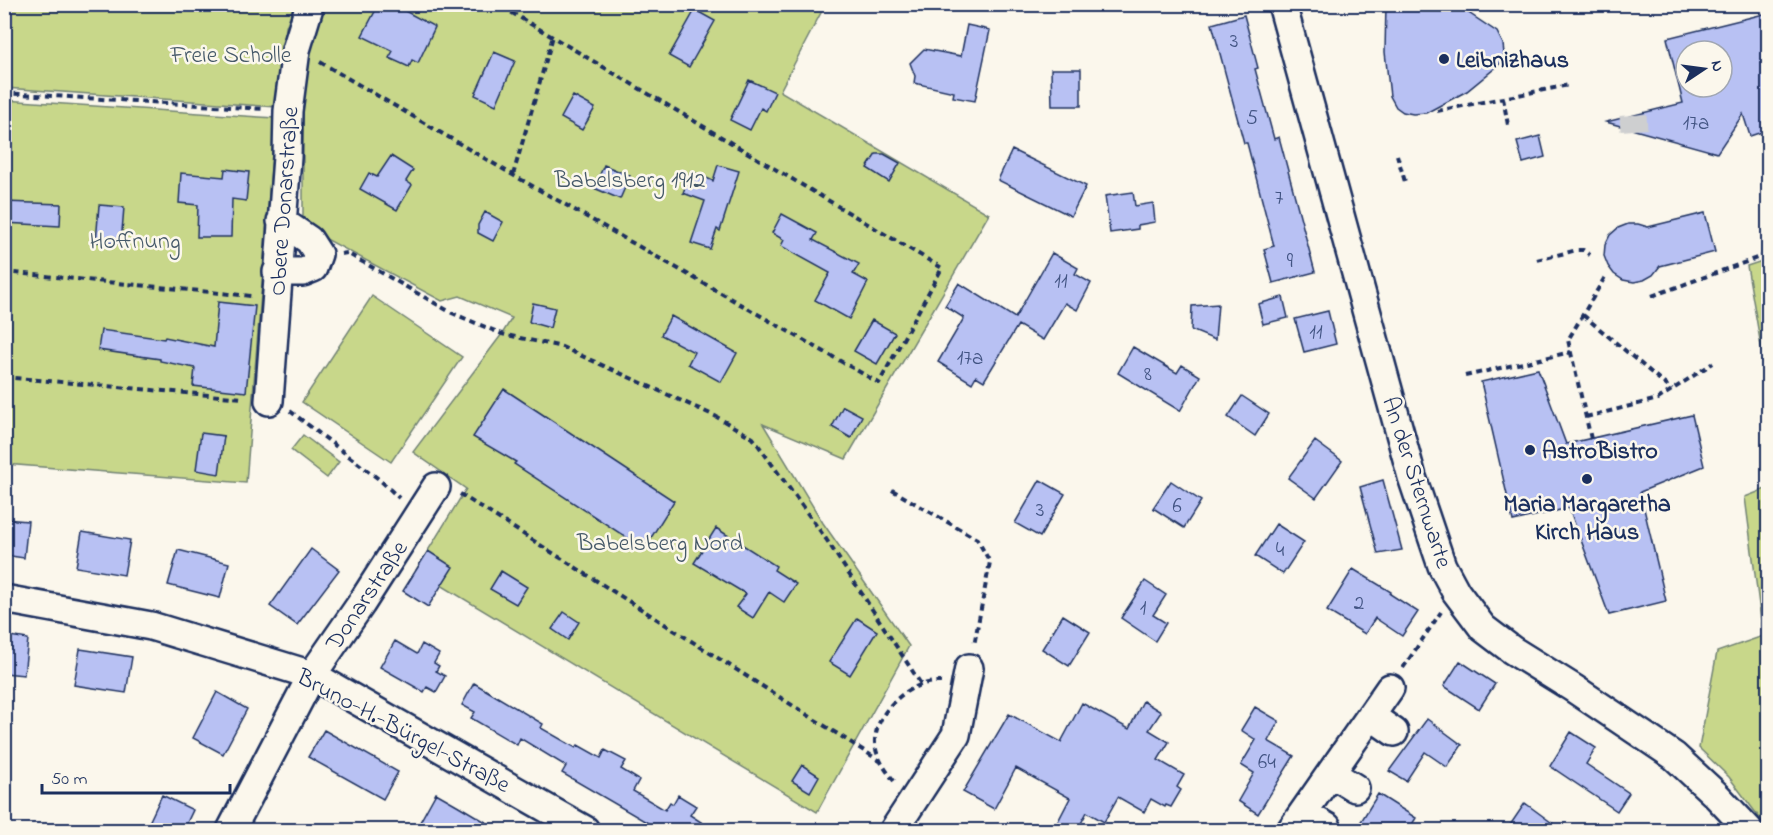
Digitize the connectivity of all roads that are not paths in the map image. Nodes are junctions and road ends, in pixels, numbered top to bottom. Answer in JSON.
{"nodes":[{"id":1,"x":310,"y":4,"type":"edge"},
{"id":2,"x":1282,"y":4,"type":"edge"},
{"id":3,"x":281,"y":221,"type":"junction"},
{"id":4,"x":277,"y":272,"type":"junction"},
{"id":5,"x":269,"y":401,"type":"road end"},
{"id":6,"x":436,"y":487,"type":"dead end"},
{"id":7,"x":4,"y":599,"type":"edge"},
{"id":8,"x":312,"y":675,"type":"junction"},
{"id":9,"x":967,"y":678,"type":"road end"},
{"id":10,"x":1390,"y":688,"type":"dead end"},
{"id":11,"x":1371,"y":716,"type":"junction"},
{"id":12,"x":1394,"y":732,"type":"dead end"},
{"id":13,"x":1331,"y":773,"type":"junction"},
{"id":14,"x":1355,"y":788,"type":"dead end"},
{"id":15,"x":1297,"y":822,"type":"edge"},
{"id":16,"x":1327,"y":827,"type":"dead end"},
{"id":17,"x":231,"y":831,"type":"edge"},
{"id":18,"x":585,"y":831,"type":"edge"},
{"id":19,"x":894,"y":831,"type":"edge"},
{"id":20,"x":1749,"y":831,"type":"edge"}],
"edges":[{"from":1,"to":3,"type":"street","name":"Obere Donarstraße"},
{"from":2,"to":20,"type":"street","name":"An der Sternwarte"},
{"from":3,"to":4,"type":"street","name":"Obere Donarstraße"},
{"from":3,"to":4,"type":"street"},
{"from":4,"to":5,"type":"street","name":"Obere Donarstraße"},
{"from":6,"to":8,"type":"street","name":"Donarstraße"},
{"from":7,"to":8,"type":"street","name":"Bruno-H.-Bürgel-Straße"},
{"from":8,"to":17,"type":"street","name":"Donarstraße"},
{"from":8,"to":18,"type":"street","name":"Bruno-H.-Bürgel-Straße"},
{"from":9,"to":19,"type":"street"},
{"from":10,"to":11,"type":"street"},
{"from":11,"to":12,"type":"street"},
{"from":11,"to":13,"type":"street"},
{"from":13,"to":14,"type":"street"},
{"from":13,"to":15,"type":"street"},
{"from":15,"to":16,"type":"street"}]}
